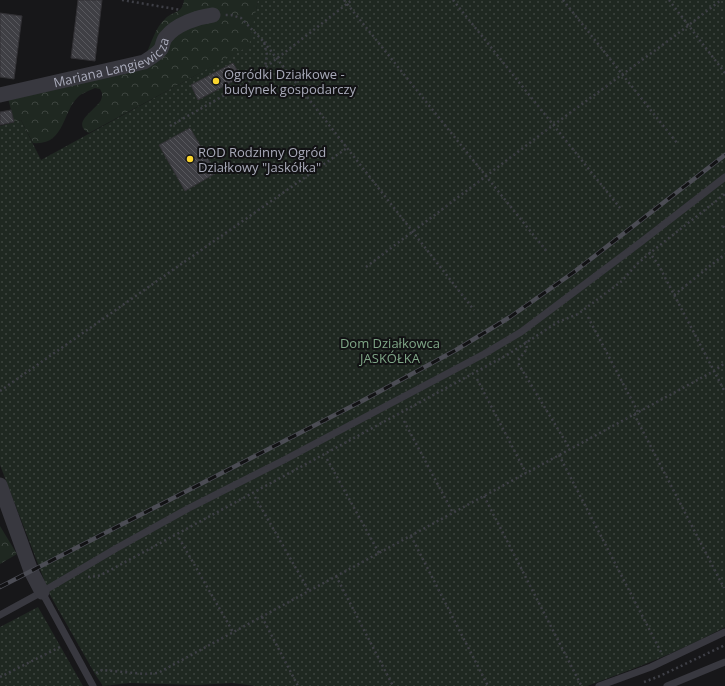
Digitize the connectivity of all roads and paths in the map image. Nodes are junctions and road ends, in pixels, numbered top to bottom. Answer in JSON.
{"nodes":[{"id":1,"x":122,"y":0,"type":"edge"},
{"id":2,"x":344,"y":0,"type":"edge"},
{"id":3,"x":352,"y":0,"type":"edge"},
{"id":4,"x":453,"y":0,"type":"edge"},
{"id":5,"x":563,"y":0,"type":"edge"},
{"id":6,"x":669,"y":0,"type":"edge"},
{"id":7,"x":721,"y":0,"type":"edge"},
{"id":8,"x":347,"y":4,"type":"junction"},
{"id":9,"x":183,"y":10,"type":"dead end"},
{"id":10,"x":213,"y":15,"type":"joint"},
{"id":11,"x":689,"y":25,"type":"junction"},
{"id":12,"x":264,"y":42,"type":"junction"},
{"id":13,"x":277,"y":58,"type":"junction"},
{"id":14,"x":265,"y":67,"type":"junction"},
{"id":15,"x":725,"y":73,"type":"edge"},
{"id":16,"x":622,"y":75,"type":"junction"},
{"id":17,"x":0,"y":95,"type":"edge"},
{"id":18,"x":553,"y":125,"type":"junction"},
{"id":19,"x":170,"y":126,"type":"dead end"},
{"id":20,"x":677,"y":143,"type":"dead end"},
{"id":21,"x":347,"y":148,"type":"junction"},
{"id":22,"x":486,"y":176,"type":"junction"},
{"id":23,"x":725,"y":177,"type":"edge"},
{"id":24,"x":620,"y":208,"type":"dead end"},
{"id":25,"x":413,"y":231,"type":"junction"},
{"id":26,"x":641,"y":242,"type":"junction"},
{"id":27,"x":548,"y":253,"type":"dead end"},
{"id":28,"x":725,"y":254,"type":"edge"},
{"id":29,"x":366,"y":267,"type":"dead end"},
{"id":30,"x":674,"y":294,"type":"junction"},
{"id":31,"x":474,"y":310,"type":"dead end"},
{"id":32,"x":588,"y":318,"type":"dead end"},
{"id":33,"x":521,"y":332,"type":"junction"},
{"id":34,"x":725,"y":363,"type":"edge"},
{"id":35,"x":714,"y":371,"type":"junction"},
{"id":36,"x":477,"y":379,"type":"dead end"},
{"id":37,"x":0,"y":391,"type":"edge"},
{"id":38,"x":725,"y":392,"type":"edge"},
{"id":39,"x":638,"y":412,"type":"junction"},
{"id":40,"x":634,"y":414,"type":"junction"},
{"id":41,"x":404,"y":421,"type":"dead end"},
{"id":42,"x":570,"y":449,"type":"junction"},
{"id":43,"x":559,"y":455,"type":"junction"},
{"id":44,"x":327,"y":459,"type":"dead end"},
{"id":45,"x":526,"y":473,"type":"junction"},
{"id":46,"x":0,"y":485,"type":"edge"},
{"id":47,"x":484,"y":496,"type":"junction"},
{"id":48,"x":255,"y":497,"type":"dead end"},
{"id":49,"x":453,"y":513,"type":"junction"},
{"id":50,"x":411,"y":536,"type":"junction"},
{"id":51,"x":179,"y":538,"type":"dead end"},
{"id":52,"x":379,"y":553,"type":"junction"},
{"id":53,"x":336,"y":576,"type":"junction"},
{"id":54,"x":724,"y":588,"type":"edge"},
{"id":55,"x":309,"y":591,"type":"junction"},
{"id":56,"x":42,"y":592,"type":"junction"},
{"id":57,"x":0,"y":615,"type":"edge"},
{"id":58,"x":262,"y":616,"type":"junction"},
{"id":59,"x":233,"y":632,"type":"junction"},
{"id":60,"x":725,"y":632,"type":"edge"},
{"id":61,"x":69,"y":643,"type":"junction"},
{"id":62,"x":725,"y":645,"type":"edge"},
{"id":63,"x":662,"y":654,"type":"dead end"},
{"id":64,"x":725,"y":662,"type":"edge"},
{"id":65,"x":102,"y":670,"type":"dead end"},
{"id":66,"x":0,"y":678,"type":"edge"},
{"id":67,"x":581,"y":684,"type":"dead end"},
{"id":68,"x":639,"y":684,"type":"dead end"},
{"id":69,"x":93,"y":686,"type":"edge"},
{"id":70,"x":298,"y":686,"type":"edge"},
{"id":71,"x":393,"y":686,"type":"edge"},
{"id":72,"x":488,"y":686,"type":"edge"},
{"id":73,"x":599,"y":686,"type":"edge"},
{"id":74,"x":667,"y":686,"type":"edge"}],
"edges":[{"from":1,"to":9,"type":"path"},
{"from":2,"to":8,"type":"path"},
{"from":3,"to":8,"type":"path"},
{"from":4,"to":18,"type":"path"},
{"from":5,"to":16,"type":"path"},
{"from":6,"to":11,"type":"path"},
{"from":7,"to":11,"type":"path"},
{"from":8,"to":13,"type":"path"},
{"from":8,"to":22,"type":"path"},
{"from":10,"to":12,"type":"path"},
{"from":10,"to":17,"type":"street","name":"Mariana Langiewicza"},
{"from":11,"to":15,"type":"path"},
{"from":11,"to":16,"type":"path"},
{"from":12,"to":13,"type":"path"},
{"from":12,"to":14,"type":"path"},
{"from":13,"to":14,"type":"path"},
{"from":13,"to":21,"type":"path"},
{"from":14,"to":19,"type":"path"},
{"from":16,"to":18,"type":"path"},
{"from":16,"to":20,"type":"path"},
{"from":18,"to":22,"type":"path"},
{"from":18,"to":24,"type":"path"},
{"from":21,"to":25,"type":"path"},
{"from":21,"to":37,"type":"path"},
{"from":22,"to":25,"type":"path"},
{"from":22,"to":27,"type":"path"},
{"from":23,"to":26,"type":"lane"},
{"from":25,"to":29,"type":"path"},
{"from":25,"to":31,"type":"path"},
{"from":26,"to":30,"type":"path"},
{"from":26,"to":33,"type":"lane"},
{"from":28,"to":30,"type":"path"},
{"from":30,"to":35,"type":"path"},
{"from":32,"to":39,"type":"path"},
{"from":33,"to":42,"type":"path"},
{"from":33,"to":56,"type":"lane"},
{"from":34,"to":35,"type":"path"},
{"from":35,"to":38,"type":"path"},
{"from":35,"to":39,"type":"path"},
{"from":36,"to":45,"type":"path"},
{"from":39,"to":40,"type":"path"},
{"from":40,"to":42,"type":"path"},
{"from":40,"to":54,"type":"path"},
{"from":41,"to":49,"type":"path"},
{"from":42,"to":43,"type":"path"},
{"from":43,"to":45,"type":"path"},
{"from":43,"to":63,"type":"path"},
{"from":44,"to":52,"type":"path"},
{"from":45,"to":47,"type":"path"},
{"from":46,"to":56,"type":"street"},
{"from":47,"to":49,"type":"path"},
{"from":47,"to":67,"type":"path"},
{"from":48,"to":55,"type":"path"},
{"from":49,"to":50,"type":"path"},
{"from":50,"to":52,"type":"path"},
{"from":50,"to":72,"type":"path"},
{"from":51,"to":59,"type":"path"},
{"from":52,"to":53,"type":"path"},
{"from":53,"to":55,"type":"path"},
{"from":53,"to":71,"type":"path"},
{"from":55,"to":58,"type":"path"},
{"from":56,"to":57,"type":"lane"},
{"from":56,"to":61,"type":"lane"},
{"from":58,"to":59,"type":"path"},
{"from":58,"to":70,"type":"path"},
{"from":59,"to":65,"type":"path"},
{"from":60,"to":73,"type":"lane"},
{"from":61,"to":66,"type":"path"},
{"from":61,"to":69,"type":"lane"},
{"from":62,"to":68,"type":"path"},
{"from":64,"to":74,"type":"lane"}]}
